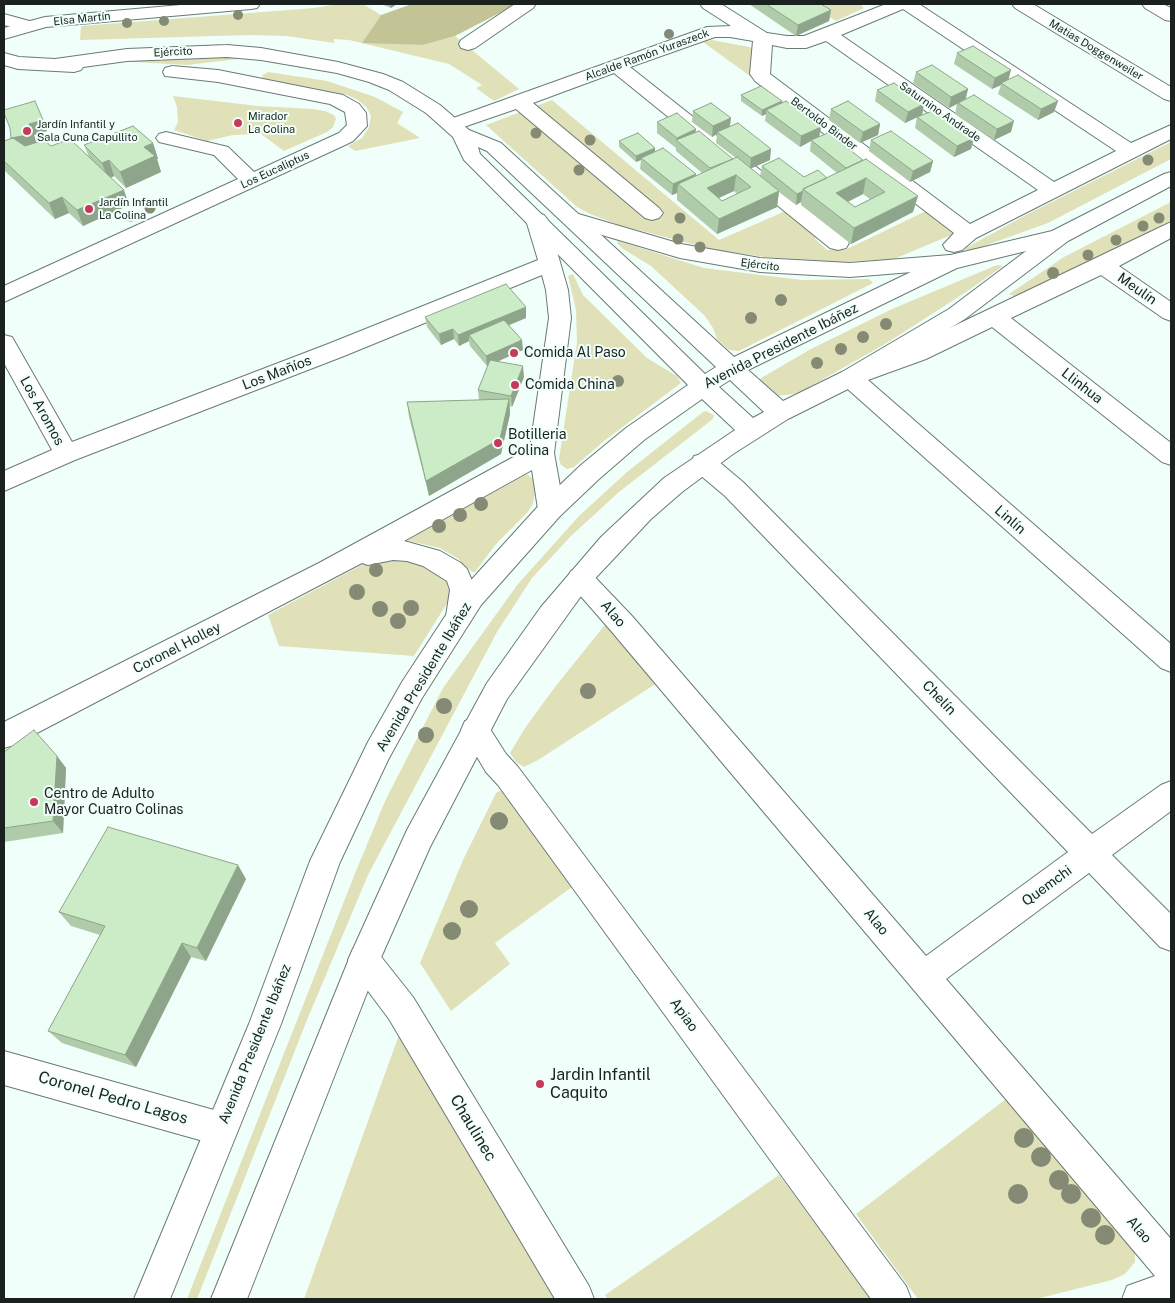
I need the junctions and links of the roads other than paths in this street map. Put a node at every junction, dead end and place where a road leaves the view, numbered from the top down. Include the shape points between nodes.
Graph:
1 (252, 4) edge
2 (527, 4) edge
3 (709, 4) edge
4 (901, 4) edge
5 (907, 4) edge
6 (1022, 4) edge
7 (1151, 4) edge
8 (180, 6) edge
9 (871, 9) edge
10 (1171, 16) edge
11 (4, 19) edge
12 (27, 26) junction
13 (4, 34) edge
14 (828, 34) junction
15 (763, 38) junction
16 (468, 44) dead end
17 (4, 59) edge
18 (290, 60) junction
19 (55, 65) junction
20 (616, 65) junction
21 (159, 72) junction
22 (1171, 95) edge
23 (519, 100) junction
24 (457, 130) junction
25 (1171, 131) edge
26 (166, 138) dead end
27 (1130, 152) junction
28 (1171, 178) edge
29 (252, 181) junction
30 (1052, 190) junction
31 (652, 213) dead end
32 (537, 220) junction
33 (574, 220) junction
34 (1171, 229) edge
35 (968, 233) junction
36 (1060, 236) junction
37 (838, 243) dead end
38 (550, 263) junction
39 (1103, 266) junction
40 (935, 268) junction
41 (4, 295) edge
42 (1171, 313) edge
43 (993, 316) junction
44 (4, 343) edge
45 (732, 368) junction
46 (850, 378) junction
47 (703, 386) junction
48 (780, 413) junction
49 (751, 430) junction
50 (542, 453) junction
51 (66, 454) junction
52 (1171, 456) edge
53 (703, 463) junction
54 (4, 482) edge
55 (551, 509) junction
56 (349, 559) junction
57 (580, 578) junction
58 (459, 616) junction
59 (1171, 660) edge
60 (474, 730) junction
61 (4, 736) edge
62 (1171, 794) edge
63 (1091, 853) junction
64 (1171, 936) edge
65 (364, 960) junction
66 (922, 977) junction
67 (4, 1068) edge
68 (222, 1129) junction
69 (243, 1264) junction
70 (1171, 1267) edge
71 (152, 1299) edge
72 (229, 1299) edge
73 (240, 1299) edge
74 (576, 1299) edge
75 (894, 1299) edge

1 - 8 street, Elsa Martín
2 - 16 street
3 - 15 street
4 - 9 street, Alcalde Ramón Yuraszeck
5 - 27 street
6 - 22 street, Matias Doggenweiler
7 - 10 street
8 - 12 street, Elsa Martín
9 - 14 street, Alcalde Ramón Yuraszeck
11 - 12 street
12 - 13 street, Elsa Martín
14 - 15 street, Alcalde Ramón Yuraszeck via 797,43
14 - 30 street, Saturnino Andrade
15 - 20 street, Alcalde Ramón Yuraszeck via 713,31
15 - 35 street, Bertoldo Binder via 762,77
17 - 19 street, Ejército
18 - 19 street, Ejército via 261,54 212,51 127,54
18 - 21 street, Ejército
18 - 24 street, Ejército via 358,73 389,83 410,94
19 - 21 street, Ejército
20 - 23 street, Alcalde Ramón Yuraszeck
20 - 37 street
21 - 29 street, Los Eucaliptus via 218,76 322,95 344,103 356,113 357,126 346,137
23 - 24 street, Alcalde Ramón Yuraszeck
23 - 31 street
24 - 32 street via 471,156
24 - 33 street, Ejército via 494,146
25 - 27 street, Avenida Presidente Ibáñez
26 - 29 street via 221,151
27 - 30 street, Avenida Presidente Ibáñez
28 - 36 street, Avenida Presidente Ibáñez
29 - 41 street, Los Eucaliptus
30 - 35 street, Avenida Presidente Ibáñez
32 - 38 street
32 - 47 street
33 - 40 street, Ejército via 680,251 760,266 850,270
33 - 45 street, Ejército
34 - 39 street, Avenida Presidente Ibáñez
35 - 40 street, Avenida Presidente Ibáñez
36 - 40 street, Avenida Presidente Ibáñez
36 - 46 street, Avenida Presidente Ibáñez via 957,314
38 - 50 street via 560,318
38 - 51 street, Los Mañíos
39 - 42 street, Meulín
39 - 43 street, Avenida Presidente Ibáñez
40 - 45 street, Avenida Presidente Ibáñez
43 - 46 street, Avenida Presidente Ibáñez via 918,353
43 - 52 street, Llinhua
44 - 51 street, Los Aromos
45 - 47 street, Avenida Presidente Ibáñez
45 - 48 street, Ejército
46 - 48 street, Avenida Presidente Ibáñez
46 - 59 street, Linlín
47 - 49 street
47 - 55 street, Avenida Presidente Ibáñez via 635,434
48 - 49 street, Avenida Presidente Ibáñez
49 - 53 street, Avenida Presidente Ibáñez
50 - 55 street
50 - 56 street, Coronel Holley
51 - 54 street, Los Mañíos
53 - 57 street, Avenida Presidente Ibáñez via 642,512
53 - 63 street, Chelín via 734,489
55 - 58 street, Avenida Presidente Ibáñez via 478,590
56 - 58 street, Coronel Holley via 393,550 419,554 443,564 461,582
56 - 61 street, Coronel Holley
57 - 60 street, Avenida Presidente Ibáñez via 522,655
57 - 66 street, Alao
58 - 68 street, Avenida Presidente Ibáñez via 378,751 341,828
60 - 65 street, Avenida Presidente Ibáñez via 418,840
60 - 75 street, Apiao
62 - 63 street, Quemchi
63 - 64 street, Chelín
63 - 66 street, Quemchi
65 - 69 street, Avenida Presidente Ibáñez
65 - 74 street, Chaulinec via 401,1008
66 - 70 street, Alao
67 - 68 street, Coronel Pedro Lagos
68 - 71 street, Avenida Presidente Ibáñez
69 - 72 street, Avenida Presidente Ibáñez
69 - 73 street

